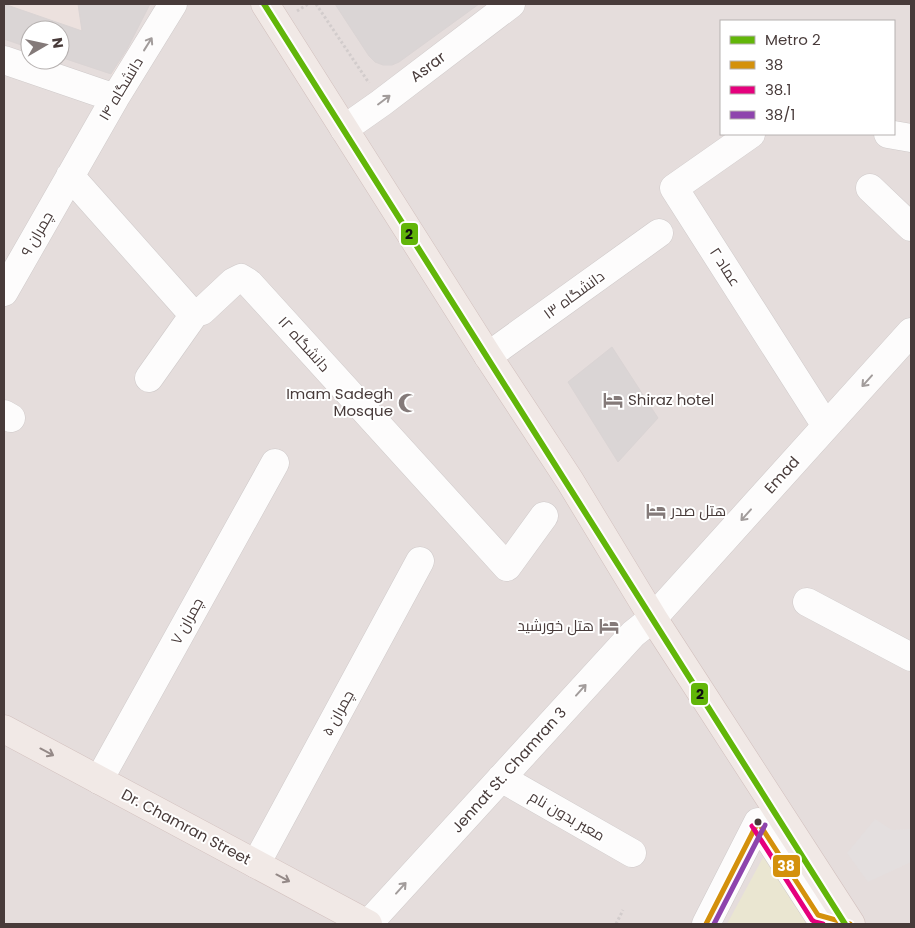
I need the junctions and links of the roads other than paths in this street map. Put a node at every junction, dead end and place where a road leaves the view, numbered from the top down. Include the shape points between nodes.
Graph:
1 (173, 4) edge
2 (266, 4) edge
3 (511, 4) edge
4 (4, 60) edge
5 (115, 98) junction
6 (344, 129) junction
7 (750, 135) edge
8 (894, 135) edge
9 (911, 138) edge
10 (70, 176) junction
11 (870, 188) dead end
12 (911, 228) edge
13 (659, 233) dead end
14 (4, 292) edge
15 (195, 313) junction
16 (906, 346) edge
17 (488, 356) junction
18 (149, 378) dead end
19 (826, 426) junction
20 (275, 462) dead end
21 (544, 516) dead end
22 (420, 561) dead end
23 (807, 602) dead end
24 (653, 618) junction
25 (911, 657) edge
26 (4, 729) edge
27 (501, 778) junction
28 (99, 780) junction
29 (632, 853) dead end
30 (256, 864) junction
31 (368, 924) edge
32 (706, 924) edge
33 (851, 924) edge

5 -> 1 street, دانشگاه ۱۴
2 - 6 main road
6 -> 3 street, Asrar
4 - 5 street
5 - 10 street, دانشگاه ۱۴
6 - 17 main road
7 - 19 street, عماد ۲ via 674,188
8 - 9 street
10 - 14 street, چمران ۹
10 - 15 street
11 - 12 street
13 - 17 street, دانشگاه ۱۳
15 - 18 street
15 - 21 street, دانشگاه ۱۲ via 202,311 233,282 241,278 249,283 507,567
16 -> 19 street, Emad
17 - 24 main road
19 -> 24 street, Emad
20 - 28 street, چمران ۷
22 - 30 street, چمران ۵
23 - 25 street
27 -> 24 street, Jennat St. Chamran 3 via 633,634
24 - 33 main road
26 -> 28 main road, Dr. Chamran Street
27 - 29 street, معبر بدون نام
31 -> 27 street, Jennat St. Chamran 3
28 - 30 main road, Dr. Chamran Street
30 -> 31 main road, Dr. Chamran Street
32 - 33 street via 758,822 818,915

